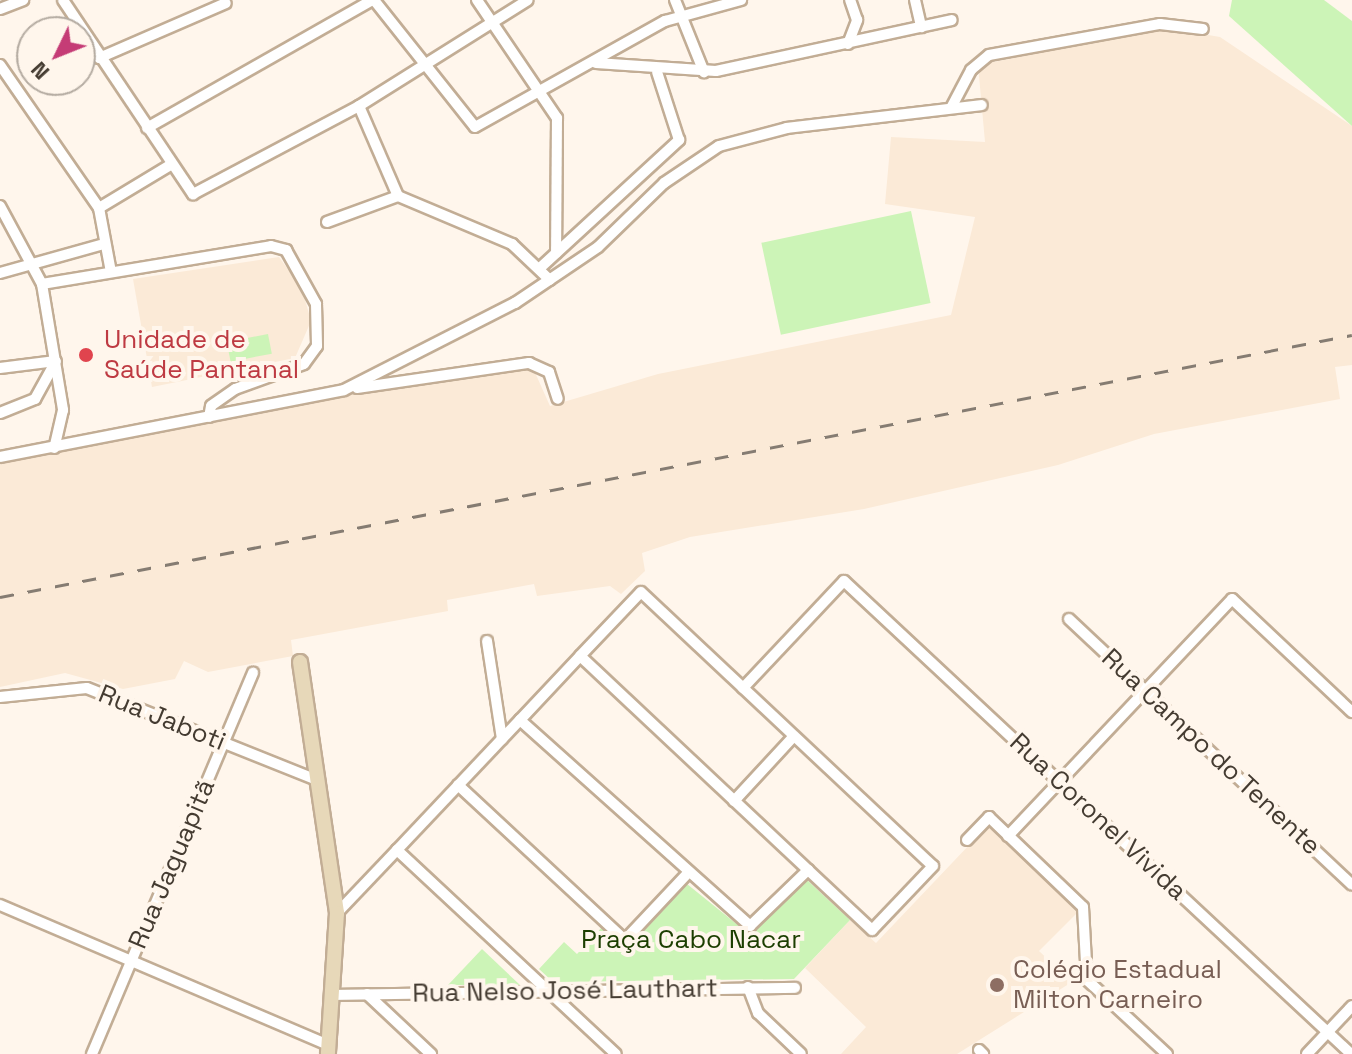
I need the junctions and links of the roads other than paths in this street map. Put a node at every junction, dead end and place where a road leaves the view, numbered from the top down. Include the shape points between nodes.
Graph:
1 (23, 0) edge
2 (63, 0) edge
3 (373, 0) edge
4 (477, 0) edge
5 (528, 0) edge
6 (675, 0) edge
7 (741, 0) edge
8 (850, 0) edge
9 (915, 0) edge
10 (226, 3) dead end
11 (0, 9) edge
12 (682, 15) junction
13 (952, 20) dead end
14 (489, 21) junction
15 (921, 27) junction
16 (1203, 29) dead end
17 (848, 44) junction
18 (99, 58) junction
19 (596, 63) junction
20 (0, 65) edge
21 (422, 65) junction
22 (657, 72) junction
23 (704, 72) junction
24 (541, 91) junction
25 (982, 105) dead end
26 (359, 106) junction
27 (951, 108) junction
28 (147, 128) junction
29 (172, 164) junction
30 (398, 196) junction
31 (0, 206) edge
32 (99, 208) junction
33 (327, 222) dead end
34 (100, 245) junction
35 (556, 253) junction
36 (541, 267) junction
37 (38, 268) junction
38 (111, 272) junction
39 (0, 273) edge
40 (550, 280) junction
41 (42, 284) junction
42 (56, 361) junction
43 (0, 368) edge
44 (344, 390) junction
45 (558, 399) dead end
46 (0, 413) edge
47 (209, 417) junction
48 (54, 448) junction
49 (0, 457) edge
50 (1069, 619) dead end
51 (487, 641) dead end
52 (580, 656) junction
53 (300, 662) dead end
54 (253, 673) dead end
55 (743, 688) junction
56 (1145, 691) junction
57 (0, 697) edge
58 (1352, 712) edge
59 (520, 720) junction
60 (794, 736) junction
61 (502, 739) junction
62 (224, 742) junction
63 (319, 781) junction
64 (1059, 782) junction
65 (458, 785) junction
66 (734, 801) junction
67 (1008, 836) junction
68 (967, 840) dead end
69 (397, 850) junction
70 (808, 870) junction
71 (686, 875) junction
72 (1352, 885) edge
73 (0, 905) edge
74 (337, 913) junction
75 (131, 961) junction
76 (748, 987) junction
77 (795, 988) dead end
78 (549, 991) junction
79 (367, 994) junction
80 (335, 995) junction
81 (1352, 1006) edge
82 (1328, 1032) junction
83 (328, 1050) edge
84 (92, 1054) edge
85 (431, 1054) edge
86 (616, 1054) edge
87 (801, 1054) edge
88 (1167, 1054) edge
89 (1307, 1054) edge
90 (1351, 1054) edge

1 - 11 street
2 - 18 street
3 - 21 street
3 - 28 street
4 - 14 street
5 - 14 street
6 - 12 street
7 - 12 street
8 - 17 street via 857,20
9 - 15 street
10 - 18 street
12 - 19 street
12 - 23 street
13 - 15 street
14 - 21 street
14 - 24 street
15 - 17 street
16 - 27 street via 1160,24 989,55 971,70
17 - 23 street
18 - 28 street
19 - 22 street
19 - 24 street
20 - 32 street
21 - 24 street via 475,127
21 - 26 street
22 - 23 street
22 - 35 street via 679,140
24 - 35 street via 559,127
25 - 27 street
26 - 29 street via 193,194
26 - 30 street
27 - 40 street via 771,131 719,146
28 - 29 street
29 - 32 street
30 - 33 street
30 - 36 street via 512,244
31 - 37 street
32 - 34 street
34 - 37 street
34 - 38 street
35 - 36 street
36 - 40 street
37 - 39 street
37 - 41 street
38 - 41 street
38 - 47 street via 271,246 292,256 316,304 317,346 294,369 235,389 211,406
40 - 44 street via 461,335
41 - 42 street
42 - 43 street
42 - 46 street via 35,399
42 - 48 street via 63,410
44 - 45 street via 529,363 549,372
44 - 47 street
47 - 48 street
48 - 49 street
50 - 56 street, Rua Campo do Tenente
51 - 61 street
52 - 55 street via 641,592
52 - 59 street
52 - 66 street
53 - 63 street
54 - 62 street, Rua Jaguapitã
55 - 60 street
55 - 64 street, Rua Coronel Vivida via 844,581
56 - 58 street via 1232,599
56 - 64 street
56 - 72 street, Rua Campo do Tenente
57 - 62 street, Rua Jaboti via 87,688
59 - 61 street
59 - 71 street
60 - 66 street
60 - 70 street via 933,866 872,930
61 - 65 street
62 - 63 street, Rua Jaboti
62 - 75 street, Rua Jaguapitã
63 - 74 street
64 - 67 street
64 - 82 street, Rua Coronel Vivida
65 - 69 street
65 - 71 street via 625,940
66 - 70 street
67 - 68 street via 989,817
67 - 88 street via 1086,912 1087,980
69 - 74 street
69 - 78 street
70 - 71 street via 750,926
73 - 75 street
74 - 80 street
75 - 83 street
75 - 84 street, Rua Jaguapitã
76 - 77 street, Rua Nelso José Lauthart
76 - 78 street, Rua Nelso José Lauthart
76 - 87 street via 758,1013
78 - 79 street, Rua Nelso José Lauthart
78 - 86 street
79 - 80 street, Rua Nelso José Lauthart
79 - 85 street
80 - 83 street
81 - 82 street
82 - 89 street
82 - 90 street, Rua Coronel Vivida

